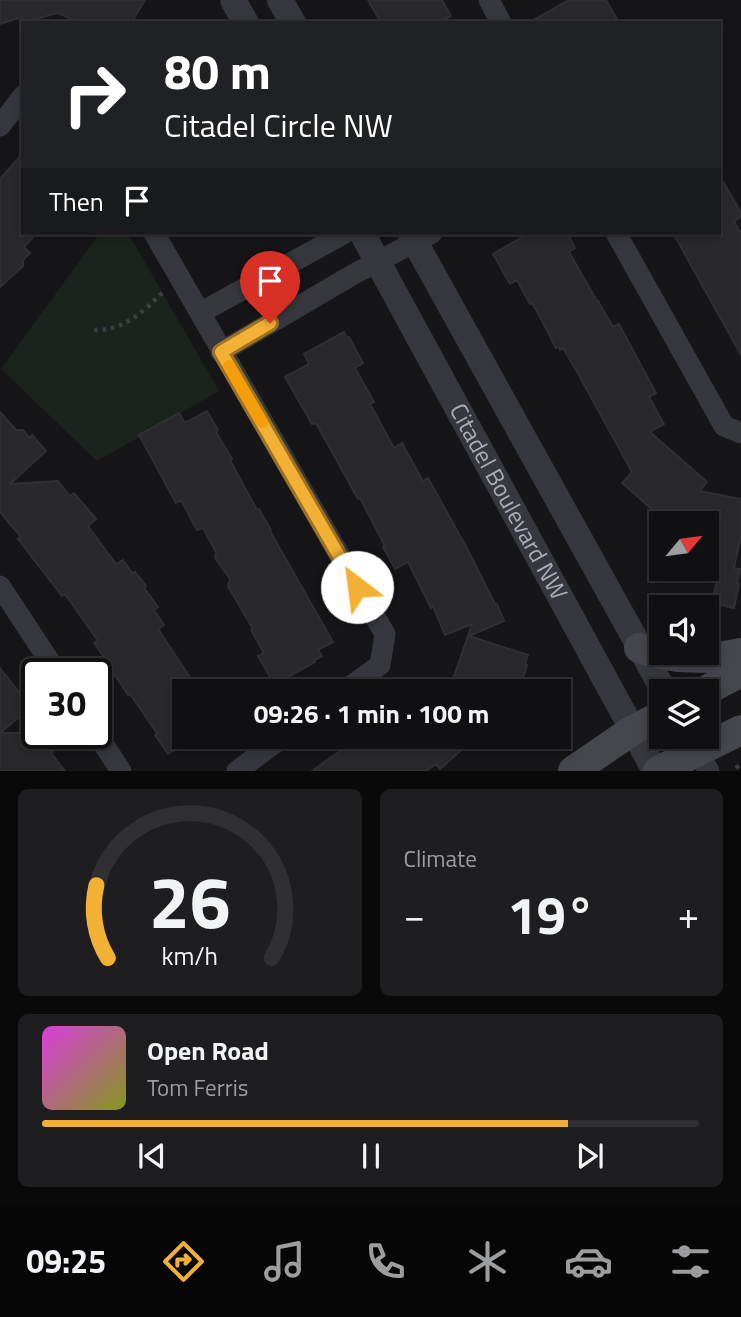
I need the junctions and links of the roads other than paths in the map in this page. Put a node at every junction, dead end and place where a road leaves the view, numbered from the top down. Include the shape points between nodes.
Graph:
1 (233, 0) edge
2 (280, 0) edge
3 (489, 0) edge
4 (245, 21) edge
5 (292, 21) edge
6 (501, 21) edge
7 (21, 99) edge
8 (0, 126) edge
9 (155, 235) edge
10 (341, 235) edge
11 (363, 235) edge
12 (617, 235) edge
13 (419, 236) edge
14 (378, 262) junction
15 (201, 313) junction
16 (221, 352) junction
17 (741, 433) edge
18 (0, 586) edge
19 (639, 648) junction
20 (741, 653) edge
21 (47, 658) edge
22 (741, 671) edge
23 (361, 679) edge
24 (657, 679) edge
25 (719, 683) edge
26 (649, 722) edge
27 (633, 730) junction
28 (741, 730) edge
29 (107, 749) edge
30 (267, 749) edge
31 (699, 753) edge
32 (121, 771) edge
33 (237, 771) edge
34 (573, 771) edge
35 (657, 771) edge

1 - 4 street
2 - 5 street
3 - 6 street
7 - 8 street
9 - 15 street
10 - 15 street
11 - 14 street, Citadel Boulevard NW
12 - 17 street via 724,426
13 - 14 street
13 - 19 street, Citadel Boulevard NW
14 - 16 street
14 - 27 street, Citadel Boulevard NW
15 - 16 street
16 - 23 street via 384,634 380,665
18 - 21 street
19 - 20 main road via 680,657
19 - 24 street, Citadel Boulevard NW
22 - 25 main road
26 - 27 main road
27 - 34 main road
27 - 35 street, Citadel Boulevard NW
28 - 31 main road
29 - 32 street
30 - 33 street
31 - 35 main road

